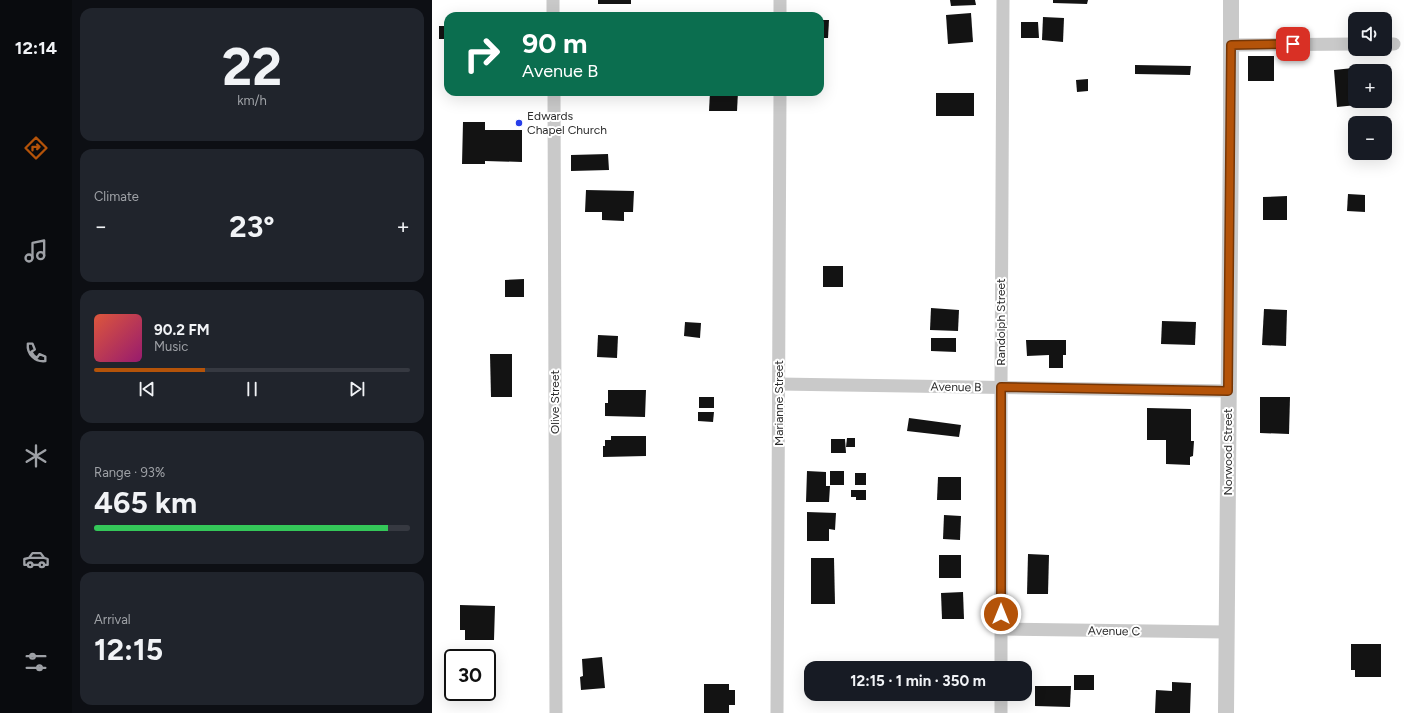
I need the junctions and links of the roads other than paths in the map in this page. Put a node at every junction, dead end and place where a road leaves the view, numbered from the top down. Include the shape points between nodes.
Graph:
1 (553, 0) edge
2 (780, 0) edge
3 (1003, 0) edge
4 (1231, 0) edge
5 (553, 12) edge
6 (780, 12) edge
7 (1348, 44) edge
8 (1231, 45) junction
9 (554, 96) edge
10 (780, 96) edge
11 (779, 384) junction
12 (1001, 387) junction
13 (1228, 391) junction
14 (1001, 629) junction
15 (1226, 632) junction
16 (1001, 661) edge
17 (1001, 701) edge
18 (556, 713) edge
19 (777, 713) edge
20 (1000, 713) edge
21 (1226, 713) edge

1 - 5 street
2 - 6 street
3 - 12 street, Randolph Street
4 - 8 street, Norwood Street
7 - 8 street
8 - 13 street, Norwood Street
9 - 18 street, Olive Street
10 - 11 street, Marianne Street
11 - 12 street, Avenue B
11 - 19 street, Marianne Street
12 - 13 street, Avenue B
12 - 14 street, Randolph Street
13 - 15 street, Norwood Street
14 - 15 street, Avenue C
14 - 16 street, Randolph Street
15 - 21 street, Norwood Street
17 - 20 street

